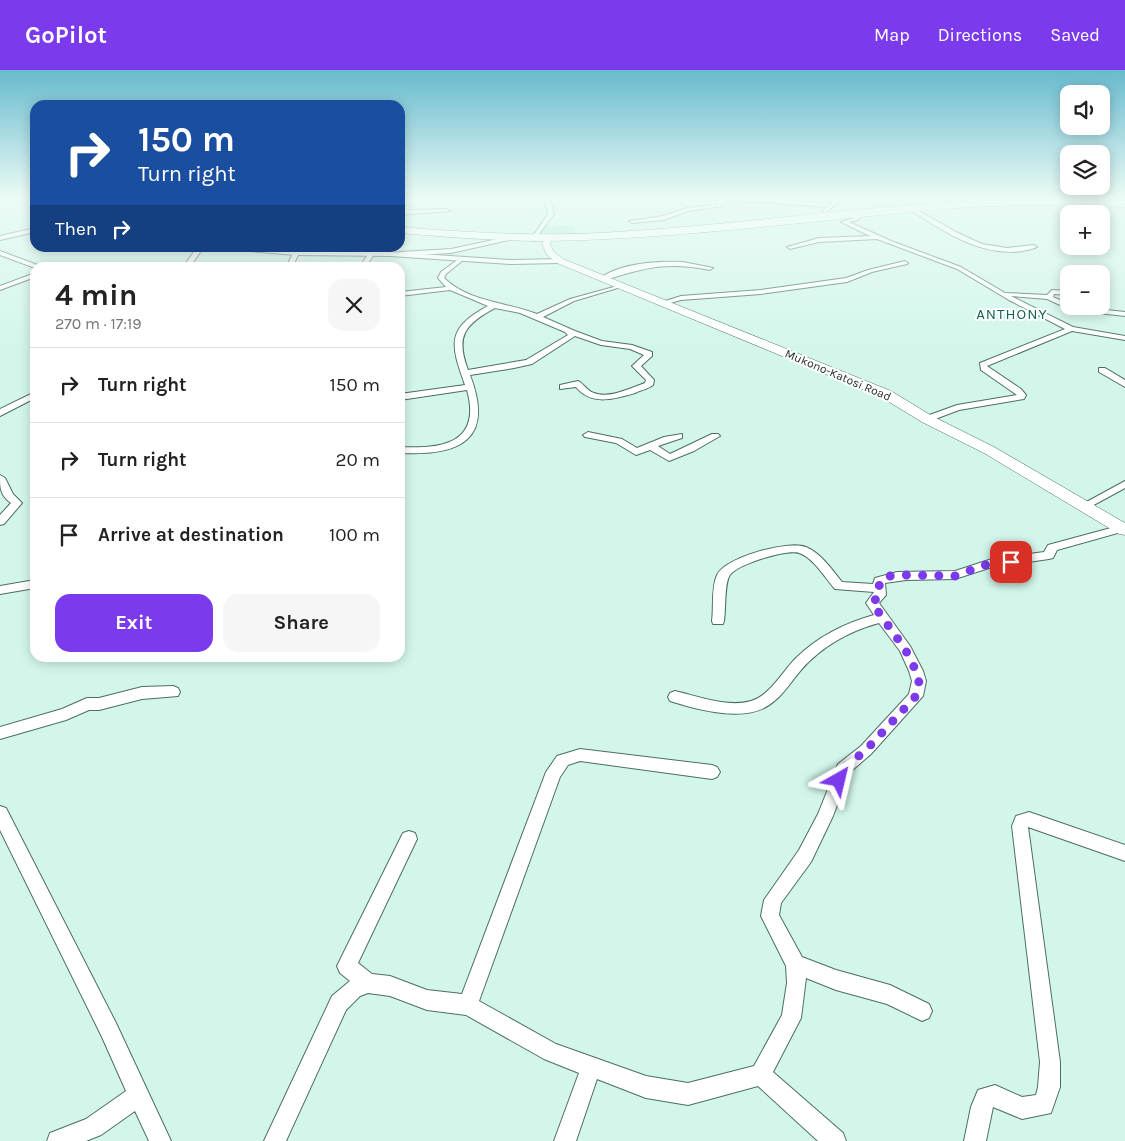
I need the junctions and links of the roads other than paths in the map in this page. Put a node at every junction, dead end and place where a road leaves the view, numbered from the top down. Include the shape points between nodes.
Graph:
1 (466, 247) edge
2 (543, 247) edge
3 (904, 247) edge
4 (986, 247) edge
5 (1034, 247) dead end
6 (296, 252) joint
7 (0, 253) edge
8 (371, 254) junction
9 (390, 254) junction
10 (460, 260) junction
11 (292, 262) edge
12 (366, 262) edge
13 (560, 262) junction
14 (906, 263) dead end
15 (30, 264) edge
16 (710, 268) dead end
17 (30, 277) edge
18 (602, 279) junction
19 (619, 286) junction
20 (0, 288) edge
21 (451, 288) junction
22 (1060, 292) edge
23 (405, 293) edge
24 (1001, 293) junction
25 (1050, 297) junction
26 (663, 303) junction
27 (494, 306) junction
28 (1125, 314) edge
29 (538, 317) junction
30 (1071, 329) junction
31 (572, 333) junction
32 (1125, 338) edge
33 (1102, 370) dead end
34 (464, 374) junction
35 (1125, 384) edge
36 (470, 387) junction
37 (563, 387) dead end
38 (405, 396) edge
39 (30, 398) edge
40 (0, 413) edge
41 (928, 419) junction
42 (588, 435) dead end
43 (679, 436) dead end
44 (715, 436) dead end
45 (651, 446) junction
46 (405, 450) edge
47 (0, 478) edge
48 (1125, 484) edge
49 (1086, 506) junction
50 (0, 522) edge
51 (1123, 528) edge
52 (30, 585) edge
53 (880, 588) junction
54 (0, 590) edge
55 (881, 618) junction
56 (718, 621) dead end
57 (173, 692) dead end
58 (675, 697) dead end
59 (0, 733) edge
60 (712, 772) dead end
61 (0, 814) edge
62 (409, 839) dead end
63 (1125, 853) edge
64 (795, 964) junction
65 (368, 983) junction
66 (468, 1005) junction
67 (922, 1011) dead end
68 (591, 1067) junction
69 (761, 1075) junction
70 (139, 1095) junction
71 (58, 1141) edge
72 (160, 1141) edge
73 (275, 1141) edge
74 (565, 1141) edge
75 (835, 1141) edge
76 (975, 1141) edge

1 - 9 street via 441,252
2 - 13 main road via 547,255
3 - 24 street via 959,268
4 - 5 street via 1011,250
6 - 8 street
6 - 11 street
7 - 15 street
8 - 9 street
8 - 12 street
9 - 10 street
10 - 13 street
10 - 21 street via 441,278
13 - 18 main road, Mukono-Katosi Road
14 - 26 street via 847,280
16 - 18 street via 688,264 647,266
17 - 20 street
18 - 19 main road, Mukono-Katosi Road
19 - 26 main road, Mukono-Katosi Road
19 - 29 street via 572,300
21 - 23 street
21 - 27 street
22 - 25 street via 1052,292
24 - 25 street
24 - 30 street
25 - 28 street via 1071,308
26 - 41 main road, Mukono-Katosi Road via 864,384
27 - 29 street via 510,307
27 - 34 street via 461,330 458,340
29 - 31 street
30 - 32 street
30 - 41 street via 983,365 988,372 1018,391 1021,397 957,408
31 - 34 street via 568,340 529,362
31 - 37 street via 648,354 636,366 650,380 649,385 598,398 590,396 578,384
33 - 35 street
34 - 36 street
36 - 38 street
36 - 46 street via 474,424 461,441 446,449
39 - 40 street
41 - 49 main road, Mukono-Katosi Road
42 - 45 street via 619,441 636,452
43 - 45 street
44 - 45 street via 669,458
47 - 50 street via 8,496 17,503
48 - 49 street
49 - 51 main road, Mukono-Katosi Road
51 - 53 street via 1052,548 1049,555 985,565 955,576 890,576 879,582
52 - 54 street
53 - 55 street via 880,595 872,603
53 - 56 street via 839,586 816,561 797,548 752,558 729,568 724,575
55 - 58 street via 844,629 801,662 762,702 751,707 730,707
55 - 64 street via 905,649 916,671 919,681 916,696 866,750 843,769 806,856 773,900 770,916
57 - 59 street via 87,704 66,714
60 - 66 street via 580,755 564,758 552,777
61 - 70 street
62 - 65 street via 347,966
63 - 76 street via 1029,819 1022,820 1020,826 1050,1062 1048,1087 1043,1105 1022,1108 995,1096 986,1098
64 - 67 street via 890,995
64 - 69 street via 797,983 791,1018
65 - 66 street via 390,986 427,1000
65 - 73 street via 352,989 339,1003
66 - 68 street via 551,1052
68 - 69 street via 646,1088 688,1094
68 - 74 street
69 - 75 street
70 - 71 street via 93,1127
70 - 72 street

